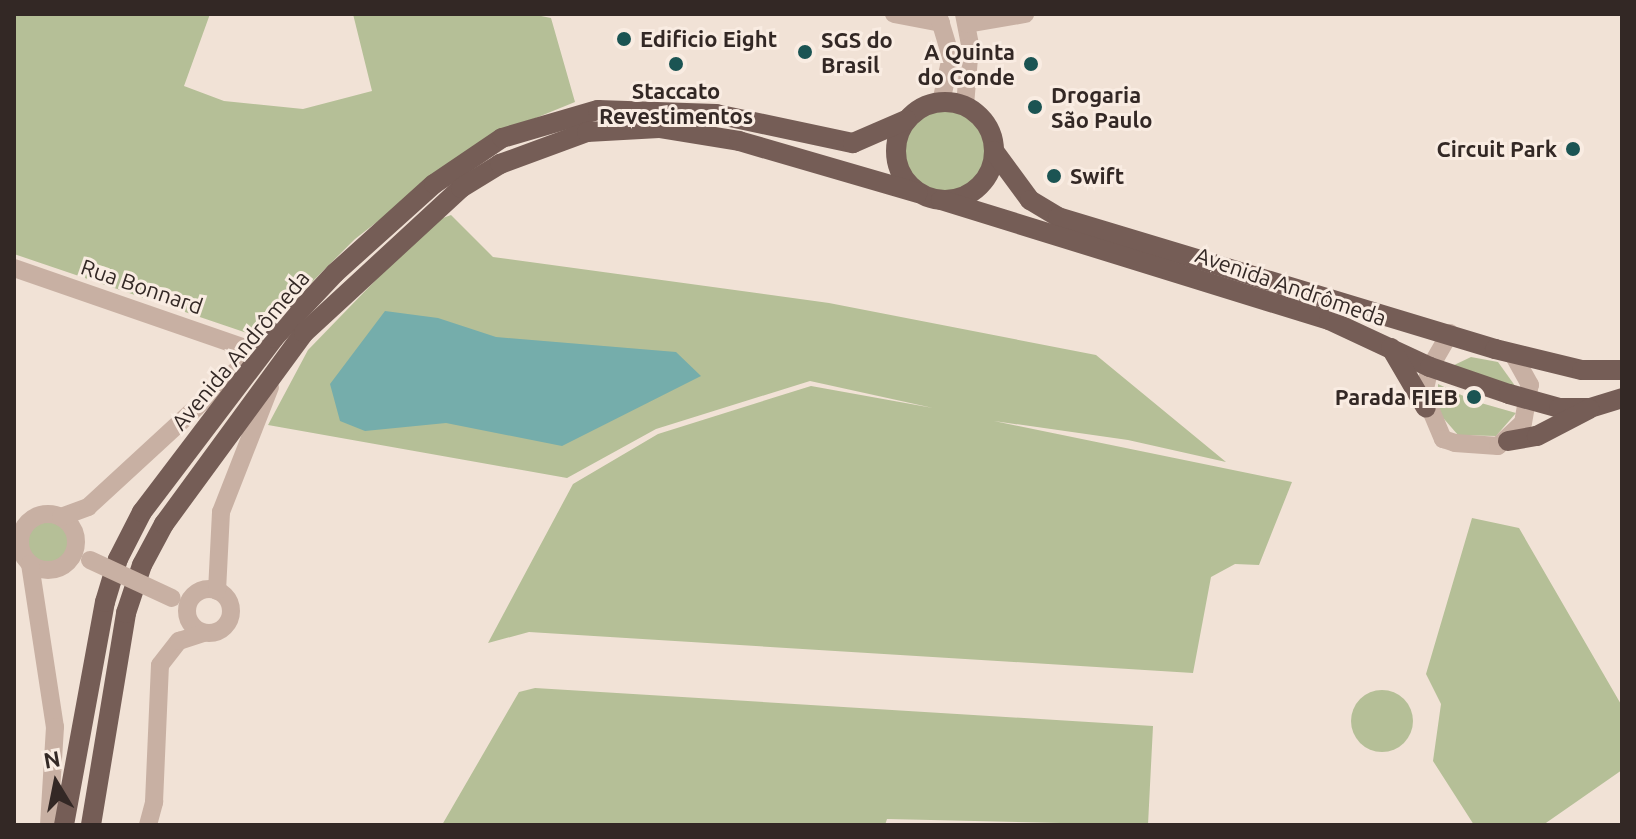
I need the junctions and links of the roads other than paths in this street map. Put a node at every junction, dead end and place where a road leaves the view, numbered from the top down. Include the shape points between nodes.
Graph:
1 (894, 14) edge
2 (1025, 14) edge
3 (940, 19) edge
4 (965, 19) edge
5 (941, 102) junction
6 (965, 106) junction
7 (906, 120) junction
8 (994, 151) junction
9 (918, 193) junction
10 (941, 200) junction
11 (14, 268) edge
12 (1450, 333) junction
13 (274, 338) junction
14 (1388, 345) junction
15 (254, 351) junction
16 (1513, 354) junction
17 (279, 367) junction
18 (1430, 367) junction
19 (1622, 370) edge
20 (1622, 398) edge
21 (1531, 400) junction
22 (1426, 408) junction
23 (1590, 408) junction
24 (1508, 441) junction
25 (23, 516) edge
26 (61, 517) junction
27 (17, 538) edge
28 (81, 558) junction
29 (30, 564) junction
30 (217, 591) junction
31 (180, 603) junction
32 (203, 633) junction
33 (49, 825) edge
34 (64, 825) edge
35 (91, 825) edge
36 (148, 825) edge

1 - 3 street
2 - 4 street
3 - 5 street via 951,57
4 - 6 street
5 - 6 main road
5 - 7 main road
6 - 8 main road via 989,129
7 - 9 main road via 898,135 898,167
7 - 13 main road, Avenida Andrômeda via 853,143 716,114 667,110 598,110 534,125 502,138 434,184 335,273
8 - 10 main road via 977,189
8 - 12 main road, Avenida Andrômeda via 1030,200 1058,217
9 - 10 main road
9 - 17 main road, Avenida Andrômeda via 711,134 659,128 587,132 513,158 461,188 304,333
10 - 14 main road, Avenida Andrômeda via 1329,320
11 - 15 street, Rua Bonnard
12 - 16 main road, Avenida Andrômeda
12 - 18 street
13 - 15 street
13 - 34 main road, Avenida Andrômeda via 142,512 118,559 105,602
14 - 18 main road, Avenida Andrômeda
14 - 22 main road
15 - 26 street via 88,507
16 - 19 main road, Avenida Andrômeda via 1591,372
16 - 21 street via 1527,373
17 - 30 street via 221,512
17 - 35 main road, Avenida Andrômeda via 212,453 142,565 115,663
18 - 21 main road, Avenida Andrômeda
18 - 22 street
20 - 23 main road, Avenida Andrômeda
21 - 23 main road, Avenida Andrômeda via 1559,408
21 - 24 street via 1523,423
22 - 24 street via 1443,439 1472,448
23 - 24 main road via 1537,436
25 - 26 street
25 - 27 street
26 - 28 street
27 - 29 street
28 - 29 street via 53,570
28 - 31 street, bridge
29 - 33 street via 55,727
30 - 31 street
30 - 32 street via 228,599 231,618 221,630
31 - 32 street via 191,624
32 - 36 street via 179,641 160,665 154,802

